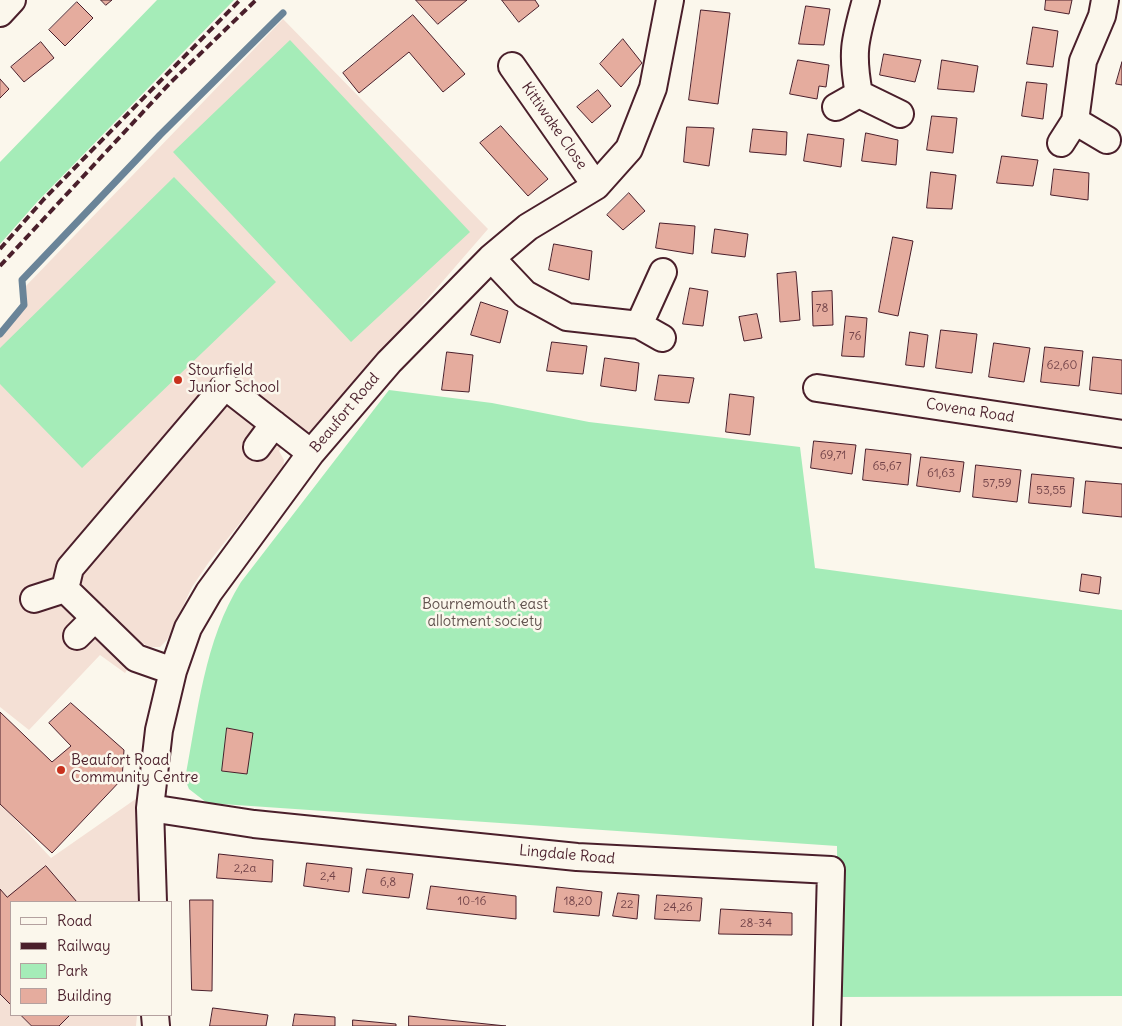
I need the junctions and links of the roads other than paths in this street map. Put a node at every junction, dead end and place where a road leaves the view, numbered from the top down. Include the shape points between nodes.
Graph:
1 (12, 0) edge
2 (670, 0) edge
3 (866, 0) edge
4 (1105, 0) edge
5 (0, 13) edge
6 (512, 66) dead end
7 (858, 94) junction
8 (836, 107) dead end
9 (900, 114) dead end
10 (1075, 121) junction
11 (1107, 140) dead end
12 (1061, 143) dead end
13 (596, 186) junction
14 (491, 258) junction
15 (664, 272) dead end
16 (639, 325) junction
17 (662, 338) dead end
18 (817, 388) dead end
19 (274, 424) junction
20 (1122, 434) edge
21 (256, 447) dead end
22 (311, 453) junction
23 (65, 589) junction
24 (34, 599) dead end
25 (173, 671) junction
26 (150, 808) junction
27 (153, 901) edge
28 (827, 1026) edge

1 - 5 street
2 - 13 street, Beaufort Road via 653,88 629,149
3 - 7 street via 854,41 853,64
4 - 10 street via 1102,16 1083,61
6 - 13 street, Kittiwake Close
7 - 8 street
7 - 9 street
10 - 11 street
10 - 12 street
13 - 14 street, Beaufort Road via 528,227
14 - 16 street via 525,294 566,317
14 - 22 street, Beaufort Road via 389,362
15 - 16 street
16 - 17 street
18 - 20 street, Covena Road
19 - 21 street
19 - 22 street
19 - 23 street via 226,386 70,568
22 - 25 street, Beaufort Road via 209,592 188,628
23 - 24 street
23 - 25 street via 86,627 136,658
25 - 26 street, Beaufort Road via 159,730
26 - 27 street, Beaufort Road
26 - 28 street, Lingdale Road via 254,824 577,857 831,870

